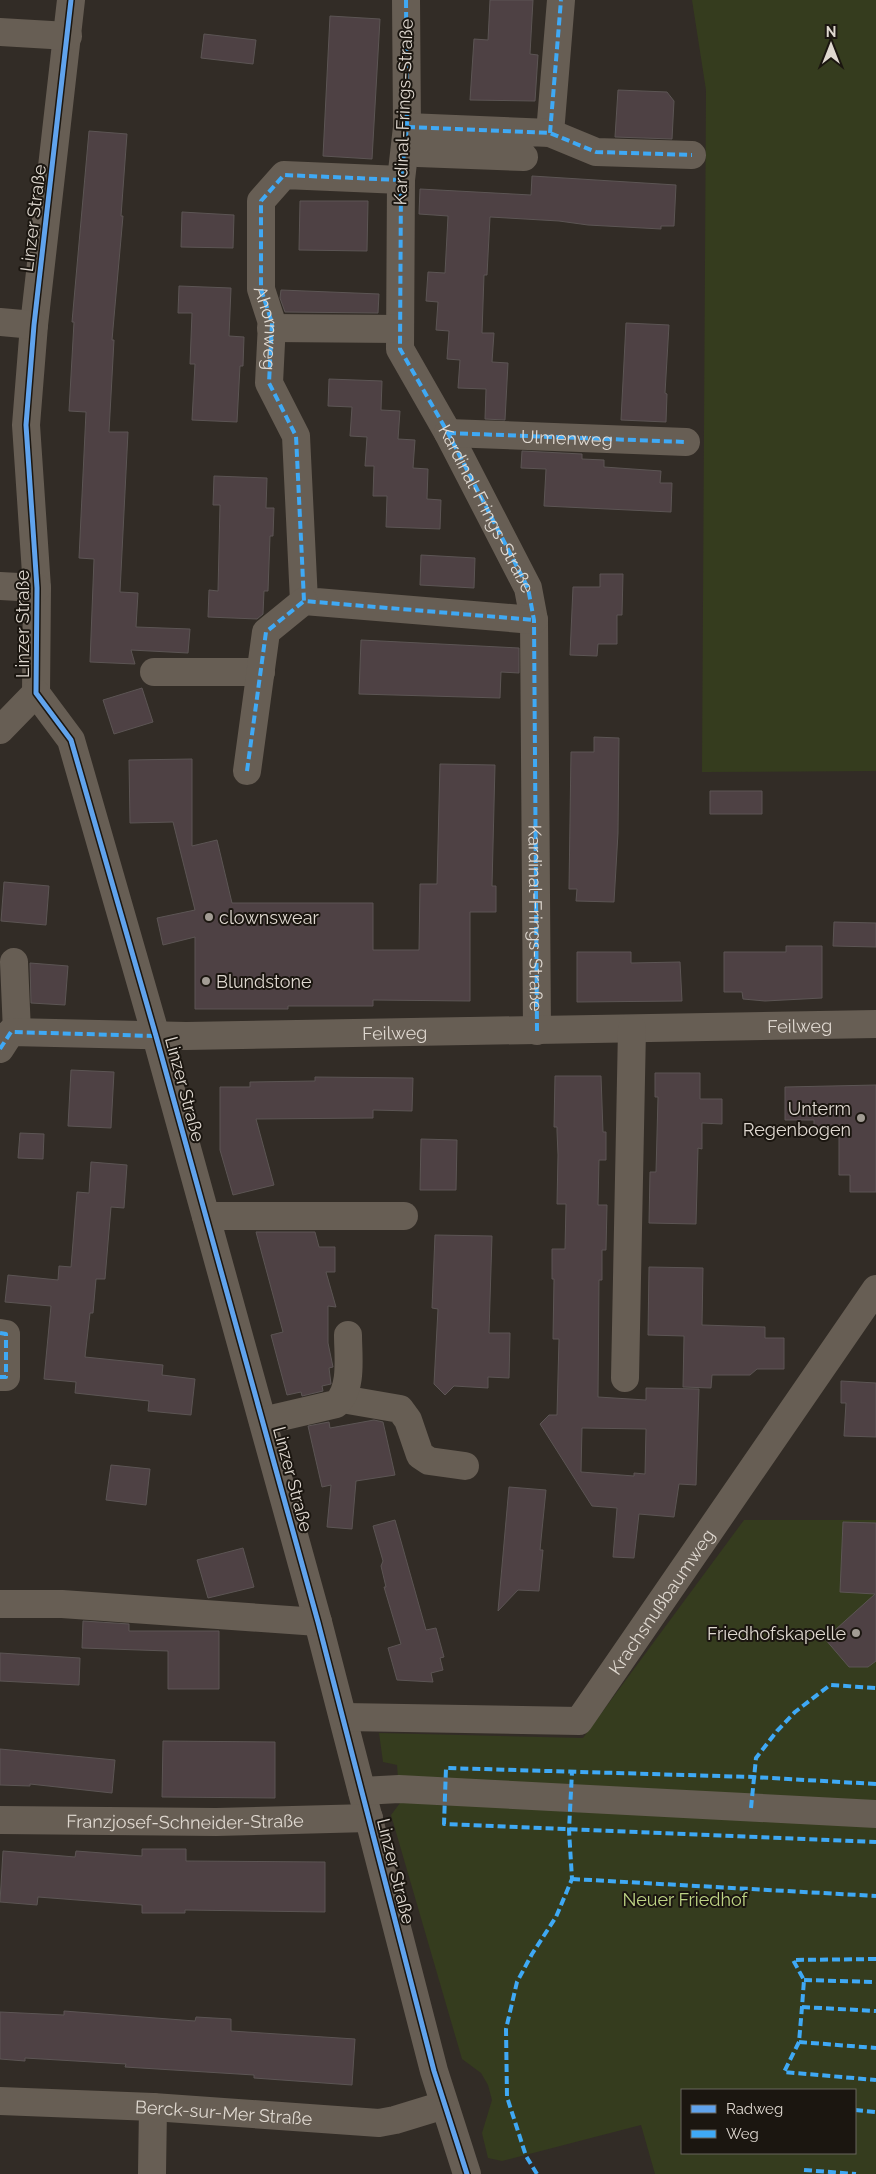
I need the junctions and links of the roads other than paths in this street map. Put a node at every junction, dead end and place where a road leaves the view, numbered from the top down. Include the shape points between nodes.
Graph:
1 (71, 0) edge
2 (406, 0) edge
3 (561, 0) edge
4 (0, 32) edge
5 (68, 36) junction
6 (407, 127) junction
7 (550, 133) junction
8 (692, 155) dead end
9 (524, 157) dead end
10 (401, 180) junction
11 (0, 322) edge
12 (34, 325) junction
13 (271, 328) junction
14 (400, 329) junction
15 (448, 433) junction
16 (686, 442) dead end
17 (0, 586) edge
18 (37, 588) junction
19 (304, 601) junction
20 (534, 620) junction
21 (154, 672) dead end
22 (261, 672) junction
23 (36, 693) junction
24 (0, 730) edge
25 (247, 771) dead end
26 (14, 962) dead end
27 (876, 1024) edge
28 (632, 1029) junction
29 (536, 1031) junction
30 (156, 1036) junction
31 (8, 1041) edge
32 (206, 1216) junction
33 (404, 1216) dead end
34 (876, 1289) edge
35 (0, 1333) edge
36 (348, 1335) dead end
37 (0, 1377) edge
38 (625, 1378) dead end
39 (342, 1399) junction
40 (263, 1421) junction
41 (465, 1466) dead end
42 (0, 1604) edge
43 (318, 1622) junction
44 (344, 1717) junction
45 (362, 1791) junction
46 (876, 1814) edge
47 (369, 1818) junction
48 (0, 1820) edge
49 (0, 2101) edge
50 (444, 2105) junction
51 (153, 2107) junction
52 (152, 2174) edge
53 (467, 2174) edge

1 - 5 street, Linzer Straße
2 - 6 street, Kardinal-Frings-Straße
3 - 7 street
4 - 5 street
5 - 12 street, Linzer Straße
6 - 7 street
6 - 9 street via 418,153
6 - 10 street, Kardinal-Frings-Straße
7 - 8 street via 596,152
10 - 13 street, Ahornweg via 284,176 261,200 261,289
10 - 14 street, Kardinal-Frings-Straße
11 - 12 street
12 - 18 street, Linzer Straße via 26,426
13 - 14 street
13 - 19 street, Ahornweg via 269,383 296,436
14 - 15 street, Kardinal-Frings-Straße via 400,348
15 - 16 street, Ulmenweg
15 - 20 street, Kardinal-Frings-Straße via 528,588
17 - 18 street
18 - 23 street, Linzer Straße
19 - 20 street
19 - 22 street via 266,632
20 - 29 street, Kardinal-Frings-Straße
21 - 22 street
22 - 25 street
23 - 24 street
23 - 30 street, Linzer Straße via 71,740
26 - 31 street
27 - 28 street, Feilweg
28 - 29 street, Feilweg
28 - 38 street
29 - 30 street, Feilweg
30 - 31 street, Feilweg
30 - 32 street, Linzer Straße
32 - 33 street
32 - 40 street, Linzer Straße
34 - 44 street, Krachsnußbaumweg via 579,1721
35 - 37 street via 6,1334 6,1377
36 - 39 street via 348,1377
39 - 40 street via 336,1404
39 - 41 street via 400,1409 408,1420 420,1455 428,1461
40 - 43 street, Linzer Straße
42 - 43 street via 62,1604
43 - 44 street, Linzer Straße
44 - 45 street, Linzer Straße
45 - 46 street via 399,1789
45 - 47 street, Linzer Straße
47 - 48 street, Franzjosef-Schneider-Straße via 216,1822
47 - 50 street, Linzer Straße
49 - 51 street, Berck-sur-Mer Straße
50 - 51 street, Berck-sur-Mer Straße via 379,2123
50 - 53 street, Linzer Straße
51 - 52 street

